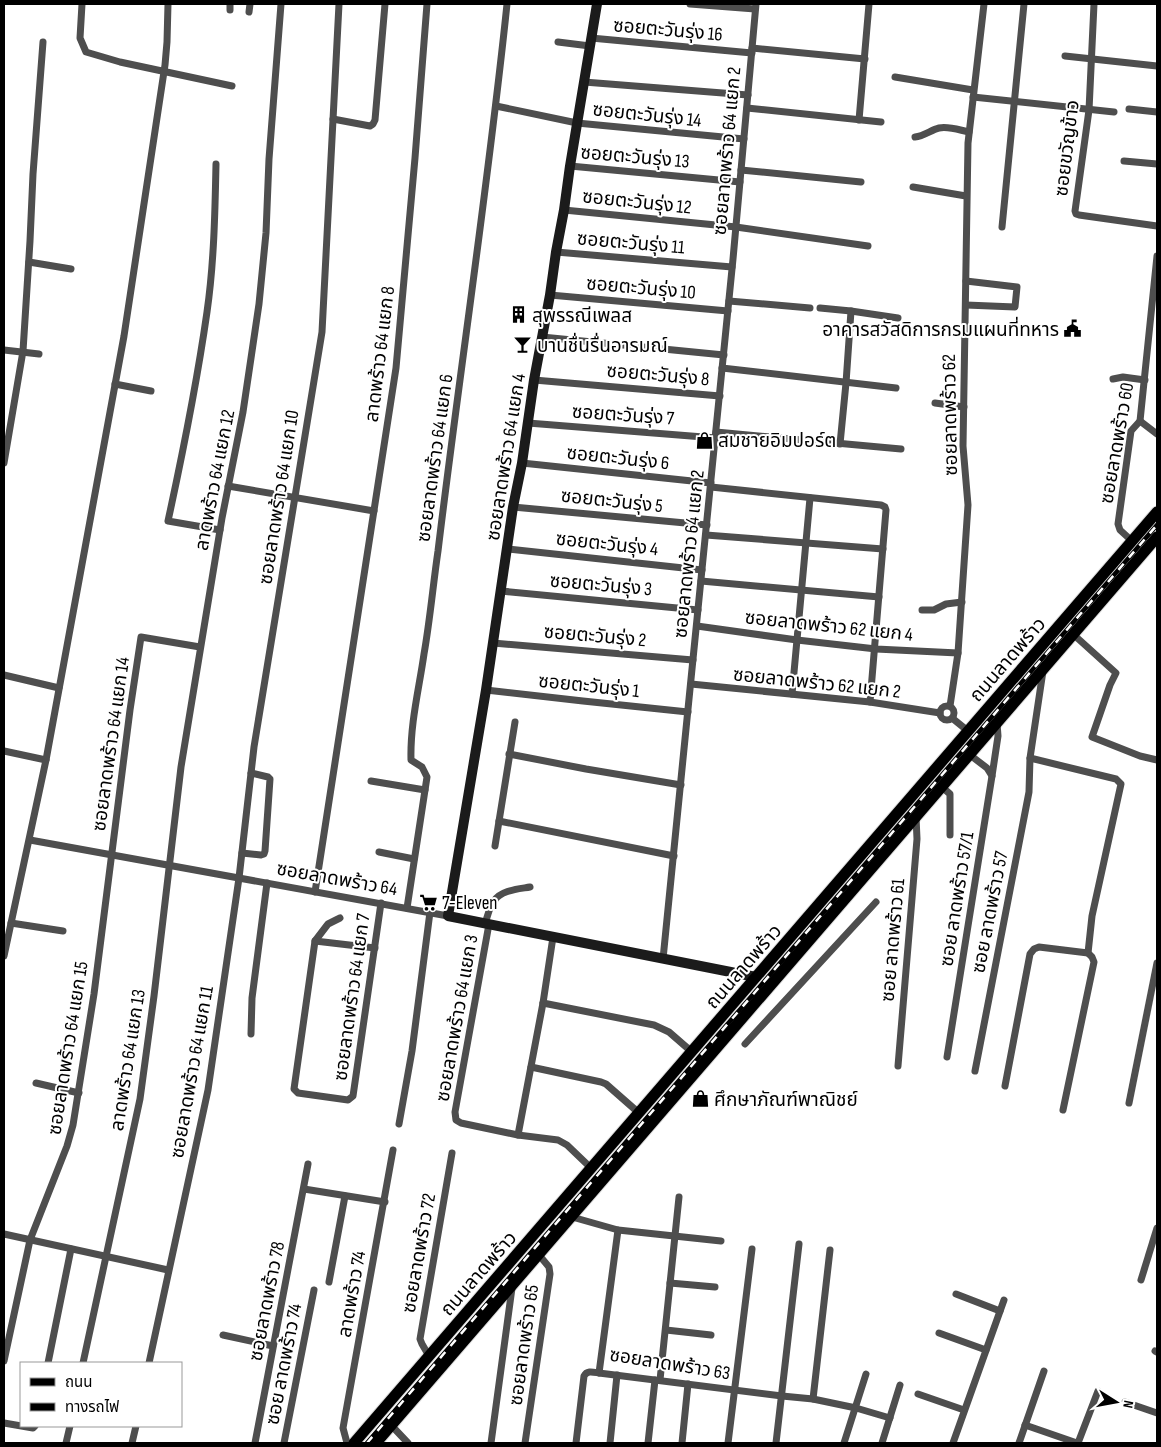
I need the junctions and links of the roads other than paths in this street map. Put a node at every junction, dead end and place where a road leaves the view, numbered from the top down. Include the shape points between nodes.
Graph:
1 (82, 4) edge
2 (168, 4) edge
3 (282, 4) edge
4 (339, 4) edge
5 (385, 4) edge
6 (427, 4) edge
7 (507, 4) edge
8 (597, 4) edge
9 (690, 4) edge
10 (869, 4) edge
11 (984, 4) edge
12 (1024, 4) edge
13 (1094, 4) edge
14 (756, 6) edge
15 (44, 42) dead end
16 (558, 42) dead end
17 (590, 42) junction
18 (752, 50) junction
19 (1065, 56) dead end
20 (865, 59) junction
21 (1091, 59) junction
22 (1157, 66) edge
23 (164, 71) junction
24 (895, 77) dead end
25 (584, 82) junction
26 (232, 86) dead end
27 (973, 94) junction
28 (748, 95) junction
29 (1014, 101) junction
30 (496, 106) junction
31 (747, 108) junction
32 (1129, 109) dead end
33 (1089, 110) junction
34 (1114, 112) dead end
35 (1157, 112) edge
36 (332, 119) junction
37 (859, 120) junction
38 (881, 122) dead end
39 (577, 123) junction
40 (969, 132) junction
41 (915, 137) dead end
42 (744, 139) junction
43 (1124, 161) dead end
44 (216, 164) dead end
45 (1157, 164) edge
46 (570, 166) junction
47 (741, 170) junction
48 (740, 182) junction
49 (861, 182) dead end
50 (913, 187) dead end
51 (966, 196) junction
52 (564, 210) junction
53 (1157, 226) edge
54 (736, 227) junction
55 (1002, 227) dead end
56 (868, 246) dead end
57 (556, 252) junction
58 (1157, 256) edge
59 (29, 262) junction
60 (732, 267) junction
61 (70, 269) dead end
62 (966, 281) junction
63 (550, 295) junction
64 (729, 301) junction
65 (966, 305) junction
66 (810, 308) dead end
67 (820, 308) dead end
68 (728, 311) junction
69 (851, 311) junction
70 (898, 318) dead end
71 (542, 337) junction
72 (4, 350) edge
73 (22, 351) junction
74 (39, 354) dead end
75 (724, 354) junction
76 (722, 368) junction
77 (1112, 379) dead end
78 (534, 380) junction
79 (1144, 380) junction
80 (846, 382) junction
81 (115, 384) junction
82 (896, 388) dead end
83 (152, 391) dead end
84 (720, 396) junction
85 (935, 403) dead end
86 (964, 407) junction
87 (1140, 421) junction
88 (528, 424) junction
89 (1157, 434) edge
90 (716, 435) junction
91 (840, 444) junction
92 (901, 449) dead end
93 (4, 463) edge
94 (522, 463) junction
95 (711, 485) junction
96 (228, 486) junction
97 (294, 497) junction
98 (810, 498) junction
99 (513, 507) junction
100 (374, 511) junction
101 (1157, 512) edge
102 (707, 525) junction
103 (220, 530) junction
104 (706, 535) junction
105 (1157, 537) edge
106 (1132, 541) junction
107 (805, 543) junction
108 (508, 549) junction
109 (882, 549) junction
110 (702, 570) junction
111 (701, 581) junction
112 (801, 589) junction
113 (501, 591) junction
114 (879, 597) junction
115 (962, 602) junction
116 (698, 610) junction
117 (922, 610) dead end
118 (1062, 623) junction
119 (697, 626) junction
120 (1074, 635) junction
121 (797, 640) junction
122 (493, 643) junction
123 (200, 647) junction
124 (876, 649) junction
125 (958, 653) junction
126 (693, 660) junction
127 (1043, 670) junction
128 (4, 676) edge
129 (691, 684) junction
130 (59, 688) junction
131 (486, 690) junction
132 (792, 694) junction
133 (870, 702) junction
134 (950, 706) junction
135 (688, 712) junction
136 (940, 713) junction
137 (952, 718) junction
138 (515, 722) dead end
139 (997, 723) junction
140 (968, 731) junction
141 (4, 751) edge
142 (509, 754) junction
143 (970, 755) junction
144 (1030, 758) junction
145 (46, 760) junction
146 (1157, 760) edge
147 (251, 773) junction
148 (992, 776) junction
149 (371, 780) dead end
150 (681, 785) junction
151 (942, 787) junction
152 (425, 790) junction
153 (916, 816) junction
154 (499, 820) junction
155 (950, 835) dead end
156 (30, 840) junction
157 (495, 846) dead end
158 (379, 852) dead end
159 (242, 853) junction
160 (110, 854) junction
161 (674, 856) junction
162 (414, 859) junction
163 (169, 866) junction
164 (239, 878) junction
165 (268, 883) junction
166 (530, 887) dead end
167 (314, 892) junction
168 (876, 902) dead end
169 (381, 903) junction
170 (407, 908) junction
171 (430, 912) junction
172 (448, 916) junction
173 (340, 918) dead end
174 (11, 923) junction
175 (487, 924) junction
176 (63, 930) dead end
177 (553, 937) junction
178 (315, 941) junction
179 (374, 948) junction
180 (1088, 953) junction
181 (4, 956) edge
182 (663, 959) junction
183 (1157, 963) edge
184 (756, 977) junction
185 (769, 987) junction
186 (542, 1003) junction
187 (251, 1034) dead end
188 (745, 1044) dead end
189 (692, 1052) junction
190 (947, 1057) dead end
191 (898, 1066) dead end
192 (531, 1067) junction
193 (975, 1071) dead end
194 (36, 1083) dead end
195 (1005, 1086) dead end
196 (79, 1093) junction
197 (1129, 1103) dead end
198 (1063, 1110) dead end
199 (639, 1113) junction
200 (399, 1124) dead end
201 (518, 1135) junction
202 (393, 1150) dead end
203 (452, 1153) dead end
204 (308, 1164) dead end
205 (591, 1168) junction
206 (304, 1190) junction
207 (345, 1196) junction
208 (679, 1197) dead end
209 (385, 1202) junction
210 (572, 1217) junction
211 (1157, 1228) edge
212 (618, 1230) junction
213 (4, 1234) edge
214 (675, 1236) junction
215 (30, 1240) junction
216 (721, 1241) dead end
217 (799, 1244) dead end
218 (71, 1249) junction
219 (752, 1249) dead end
220 (830, 1250) dead end
221 (539, 1255) junction
222 (105, 1257) junction
223 (168, 1270) junction
224 (1141, 1280) dead end
225 (329, 1282) dead end
226 (670, 1282) junction
227 (512, 1286) junction
228 (714, 1287) dead end
229 (314, 1290) dead end
230 (956, 1294) dead end
231 (1004, 1300) dead end
232 (1000, 1311) junction
233 (666, 1330) junction
234 (939, 1333) dead end
235 (223, 1335) dead end
236 (711, 1335) dead end
237 (273, 1346) junction
238 (986, 1350) junction
239 (430, 1356) junction
240 (4, 1361) edge
241 (48, 1362) edge
242 (83, 1362) edge
243 (149, 1362) edge
244 (1044, 1371) dead end
245 (599, 1373) junction
246 (866, 1374) dead end
247 (617, 1375) junction
248 (658, 1380) junction
249 (688, 1384) junction
250 (900, 1385) dead end
251 (734, 1390) junction
252 (1098, 1391) dead end
253 (918, 1394) dead end
254 (782, 1396) junction
255 (813, 1399) junction
256 (1125, 1402) dead end
257 (856, 1408) junction
258 (964, 1410) junction
259 (1157, 1413) edge
260 (890, 1418) junction
261 (4, 1425) edge
262 (391, 1425) junction
263 (1025, 1425) junction
264 (20, 1427) edge
265 (70, 1427) edge
266 (136, 1427) edge
267 (363, 1433) junction
268 (66, 1443) edge
269 (132, 1443) edge
270 (255, 1443) edge
271 (284, 1443) edge
272 (347, 1443) edge
273 (354, 1443) edge
274 (375, 1443) edge
275 (408, 1443) edge
276 (491, 1443) edge
277 (526, 1443) edge
278 (576, 1443) edge
279 (610, 1443) edge
280 (648, 1443) edge
281 (682, 1443) edge
282 (728, 1443) edge
283 (776, 1443) edge
284 (844, 1443) edge
285 (882, 1443) edge
286 (953, 1443) edge
287 (1019, 1443) edge
288 (1078, 1443) edge

1 - 23 street via 80,38 86,52
2 - 23 street
3 - 96 street, ลาดพร้าว 64 แยก 12 via 259,304
4 - 36 street, ซอยลาดพร้าว 64 แยก 10
5 - 36 street via 375,120 370,126
6 - 100 street, ลาดพร้าว 64 แยก 8 via 396,368
7 - 30 street, ซอยลาดพร้าว 64 แยก 6
8 - 17 street, ซอยลาดพร้าว 64 แยก 4
9 - 14 street
10 - 20 street
11 - 27 street, ซอยลาดพร้าว 62
12 - 29 street
13 - 21 street, ซอยขวัญข้าว
14 - 18 street, ซอยลาดพร้าว 64 แยก 2
15 - 59 street
16 - 17 street, ซอยตะวันรุ่ง 16
17 - 18 street, ซอยตะวันรุ่ง 16 via 741,52
17 - 25 street, ซอยลาดพร้าว 64 แยก 4
18 - 20 street, ซอยตะวันรุ่ง 16
18 - 28 street, ซอยลาดพร้าว 64 แยก 2
19 - 21 street
20 - 37 street
21 - 22 street
21 - 33 street, ซอยขวัญข้าว
23 - 26 street
23 - 81 street
24 - 27 street
25 - 28 street
25 - 39 street, ซอยลาดพร้าว 64 แยก 4
27 - 29 street
27 - 40 street, ซอยลาดพร้าว 62
28 - 31 street, ซอยลาดพร้าว 64 แยก 2
29 - 33 street
29 - 55 street
30 - 39 street, ซอยตะวันรุ่ง 14
30 - 152 street, ซอยลาดพร้าว 64 แยก 6 via 411,740 410,760 422,767 427,777
31 - 37 street
31 - 42 street, ซอยลาดพร้าว 64 แยก 2
32 - 35 street
33 - 34 street
33 - 53 street, ซอยขวัญข้าว via 1076,214
36 - 97 street, ซอยลาดพร้าว 64 แยก 10 via 322,332
37 - 38 street
39 - 42 street, ซอยตะวันรุ่ง 14
39 - 46 street, ซอยลาดพร้าว 64 แยก 4
40 - 41 street via 948,127
40 - 51 street, ซอยลาดพร้าว 62
42 - 47 street, ซอยลาดพร้าว 64 แยก 2
43 - 45 street
44 - 103 street via 208,311 186,440 168,521
46 - 48 street, ซอยตะวันรุ่ง 13
46 - 52 street, ซอยลาดพร้าว 64 แยก 4
47 - 48 street, ซอยลาดพร้าว 64 แยก 2
47 - 49 street
48 - 54 street, ซอยลาดพร้าว 64 แยก 2
50 - 51 street
51 - 62 street, ซอยลาดพร้าว 62
52 - 54 street, ซอยตะวันรุ่ง 12
52 - 57 street, ซอยลาดพร้าว 64 แยก 4
54 - 56 street, ซอยตะวันรุ่ง 12
54 - 60 street, ซอยลาดพร้าว 64 แยก 2
57 - 60 street, ซอยตะวันรุ่ง 11
57 - 63 street, ซอยลาดพร้าว 64 แยก 4
58 - 79 street, ซอยลาดพร้าว 60
59 - 61 street
59 - 73 street
60 - 64 street, ซอยลาดพร้าว 64 แยก 2
62 - 65 street, ซอยลาดพร้าว 62
62 - 65 street via 1017,287 1015,307
63 - 68 street, ซอยตะวันรุ่ง 10
63 - 71 street, ซอยลาดพร้าว 64 แยก 4
64 - 66 street
64 - 68 street, ซอยลาดพร้าว 64 แยก 2
65 - 86 street, ซอยลาดพร้าว 62
67 - 69 street
68 - 75 street, ซอยลาดพร้าว 64 แยก 2
69 - 70 street
69 - 80 street
71 - 75 street
71 - 78 street, ซอยลาดพร้าว 64 แยก 4
72 - 73 street
73 - 74 street
73 - 93 street
75 - 76 street, ซอยลาดพร้าว 64 แยก 2
76 - 80 street
76 - 84 street, ซอยลาดพร้าว 64 แยก 2
77 - 79 street
78 - 84 street, ซอยตะวันรุ่ง 8
78 - 88 street, ซอยลาดพร้าว 64 แยก 4
79 - 87 street, ซอยลาดพร้าว 60
80 - 82 street
80 - 91 street
81 - 83 street
81 - 130 street
84 - 90 street, ซอยลาดพร้าว 64 แยก 2
85 - 86 street
86 - 115 street, ซอยลาดพร้าว 62 via 963,446 968,506
87 - 89 street
87 - 106 street, ซอยลาดพร้าว 60 via 1131,431 1118,524
88 - 90 street, ซอยตะวันรุ่ง 7
88 - 94 street, ซอยลาดพร้าว 64 แยก 4
90 - 91 street, ซอยตะวันรุ่ง 7
90 - 95 street, ซอยลาดพร้าว 64 แยก 2
91 - 92 street, ซอยตะวันรุ่ง 7
94 - 95 street, ซอยตะวันรุ่ง 6
94 - 99 street, ซอยลาดพร้าว 64 แยก 4
95 - 98 street, ซอยตะวันรุ่ง 6
95 - 102 street, ซอยลาดพร้าว 64 แยก 2
96 - 97 street
96 - 103 street, ลาดพร้าว 64 แยก 12
97 - 100 street
97 - 147 street, ซอยลาดพร้าว 64 แยก 10
98 - 107 street
98 - 109 street, ซอยตะวันรุ่ง 6 via 885,507
99 - 102 street, ซอยตะวันรุ่ง 5
99 - 108 street, ซอยลาดพร้าว 64 แยก 4
100 - 167 street, ลาดพร้าว 64 แยก 8
101 - 106 main road, ถนนลาดพร้าว
102 - 104 street, ซอยลาดพร้าว 64 แยก 2
103 - 123 street, ลาดพร้าว 64 แยก 12
104 - 107 street
104 - 110 street, ซอยลาดพร้าว 64 แยก 2
105 - 120 main road, ถนนลาดพร้าว
106 - 118 main road, ถนนลาดพร้าว
107 - 109 street
107 - 112 street
108 - 110 street, ซอยตะวันรุ่ง 4
108 - 113 street, ซอยลาดพร้าว 64 แยก 4
109 - 114 street
110 - 111 street, ซอยลาดพร้าว 64 แยก 2
111 - 112 street
111 - 116 street, ซอยลาดพร้าว 64 แยก 2
112 - 114 street
112 - 121 street
113 - 116 street, ซอยตะวันรุ่ง 3
113 - 122 street, ซอยลาดพร้าว 64 แยก 4
114 - 124 street
115 - 117 street
115 - 125 street, ซอยลาดพร้าว 62
116 - 119 street, ซอยลาดพร้าว 64 แยก 2
118 - 120 main road
118 - 140 main road, ถนนลาดพร้าว
119 - 121 street, ซอยลาดพร้าว 62 แยก 4
119 - 126 street, ซอยลาดพร้าว 64 แยก 2
120 - 127 main road, ถนนลาดพร้าว
120 - 146 street via 1116,673 1092,737
121 - 124 street, ซอยลาดพร้าว 62 แยก 4
121 - 132 street
122 - 126 street, ซอยตะวันรุ่ง 2
122 - 131 street, ซอยลาดพร้าว 64 แยก 4
123 - 160 street, ซอยลาดพร้าว 64 แยก 14 via 141,638
123 - 163 street, ลาดพร้าว 64 แยก 12
124 - 125 street, ซอยลาดพร้าว 62 แยก 4
124 - 133 street
125 - 134 street, ซอยลาดพร้าว 62
126 - 129 street, ซอยลาดพร้าว 64 แยก 2
127 - 139 main road, ถนนลาดพร้าว
127 - 144 street, ซอย ลาดพร้าว 57
128 - 130 street
129 - 132 street, ซอยลาดพร้าว 62 แยก 2
129 - 135 street, ซอยลาดพร้าว 64 แยก 2
130 - 145 street
131 - 135 street, ซอยตะวันรุ่ง 1
131 - 172 street, ซอยลาดพร้าว 64 แยก 4
132 - 133 street, ซอยลาดพร้าว 62 แยก 2
133 - 136 street, ซอยลาดพร้าว 62 แยก 2
134 - 136 street via 943,707
134 - 137 street, ซอยลาดพร้าว 62 via 954,712
135 - 150 street, ซอยลาดพร้าว 64 แยก 2
136 - 137 street via 943,719
137 - 140 street
138 - 142 street
139 - 143 main road, ถนนลาดพร้าว
139 - 148 street, ซอย ลาดพร้าว 57/1
140 - 184 main road, ถนนลาดพร้าว
141 - 145 street
142 - 150 street
142 - 154 street
143 - 148 street
143 - 151 main road, ถนนลาดพร้าว
144 - 180 street via 1116,779 1121,784 1092,916
144 - 193 street, ซอย ลาดพร้าว 57 via 1029,792
145 - 156 street
147 - 159 street, ซอยลาดพร้าว 64 แยก 10
147 - 159 street via 270,779 265,851 261,855
148 - 190 street, ซอย ลาดพร้าว 57/1
149 - 152 street
150 - 161 street, ซอยลาดพร้าว 64 แยก 2
151 - 153 main road, ถนนลาดพร้าว
151 - 155 street via 950,794
152 - 162 street, ซอยลาดพร้าว 64 แยก 6
153 - 185 main road, ถนนลาดพร้าว
153 - 191 street, ซอย ลาดพร้าว 61 via 917,838
154 - 157 street
154 - 161 street
156 - 160 street, ซอยลาดพร้าว 64
156 - 174 street
158 - 162 street
159 - 164 street, ซอยลาดพร้าว 64 แยก 10
160 - 163 street, ซอยลาดพร้าว 64
160 - 196 street, ซอยลาดพร้าว 64 แยก 15
161 - 182 street, ซอยลาดพร้าว 64 แยก 2
162 - 170 street, ซอยลาดพร้าว 64 แยก 6
163 - 164 street, ซอยลาดพร้าว 64
163 - 222 street, ลาดพร้าว 64 แยก 13 via 140,1098
164 - 165 street, ซอยลาดพร้าว 64
164 - 223 street, ซอยลาดพร้าว 64 แยก 11 via 208,1090
165 - 167 street, ซอยลาดพร้าว 64
165 - 187 street via 252,998
166 - 175 street via 501,894 494,900
167 - 169 street, ซอยลาดพร้าว 64
168 - 188 street
169 - 170 street, ซอยลาดพร้าว 64
169 - 179 street, ซอยลาดพร้าว 64 แยก 7
170 - 171 street, ซอยลาดพร้าว 64
171 - 172 street, ซอยลาดพร้าว 64
171 - 200 street
172 - 175 street, ซอยลาดพร้าว 64
173 - 178 street via 328,924
174 - 176 street
174 - 181 street
175 - 177 street, ซอยลาดพร้าว 64
175 - 201 street, ซอยลาดพร้าว 64 แยก 3 via 456,1120
177 - 182 street, ซอยลาดพร้าว 64
177 - 186 street
178 - 179 street
178 - 179 street, ซอยลาดพร้าว 64 แยก 7 via 294,1089 298,1093 348,1100 353,1096
180 - 195 street via 1039,947 1030,954
180 - 198 street via 1094,962
182 - 184 street, ซอยลาดพร้าว 64
183 - 197 street
184 - 185 main road
184 - 189 main road, ถนนลาดพร้าว
185 - 210 main road, ถนนลาดพร้าว
186 - 189 street via 654,1025 669,1032
186 - 192 street
189 - 199 main road, ถนนลาดพร้าว
192 - 199 street via 606,1084
192 - 201 street
194 - 196 street
196 - 215 street, ซอยลาดพร้าว 64 แยก 15 via 74,1125
199 - 205 main road, ถนนลาดพร้าว
201 - 205 street, ซอยลาดพร้าว 64 แยก 3 via 558,1140
202 - 209 street, ลาดพร้าว 74
203 - 239 street, ซอยลาดพร้าว 72 via 420,1339
204 - 206 street, ซอยลาดพร้าว 78
205 - 239 main road, ถนนลาดพร้าว
206 - 207 street
206 - 237 street, ซอยลาดพร้าว 78
207 - 209 street
207 - 225 street
208 - 214 street
209 - 272 street, ลาดพร้าว 74 via 343,1428
210 - 212 street
210 - 221 main road, ถนนลาดพร้าว
211 - 224 street
212 - 214 street
212 - 245 street, ซอยลาดพร้าว 63
213 - 215 street
214 - 216 street
214 - 226 street
215 - 218 street
215 - 240 street, ซอยลาดพร้าว 64 แยก 15
217 - 254 street
218 - 222 street
218 - 241 street
219 - 251 street
220 - 255 street
221 - 227 main road, ถนนลาดพร้าว
221 - 277 street, ซอยลาดพร้าว 65 via 549,1267 550,1274
222 - 223 street
222 - 242 street, ลาดพร้าว 64 แยก 13
223 - 243 street, ซอยลาดพร้าว 64 แยก 11
226 - 228 street
226 - 233 street
227 - 262 main road, ถนนลาดพร้าว
227 - 276 street
229 - 271 street, ซอย ลาดพร้าว 74
230 - 232 street
231 - 232 street
232 - 238 street
233 - 236 street
233 - 248 street
234 - 238 street
235 - 237 street
237 - 270 street, ซอยลาดพร้าว 78
238 - 258 street
239 - 267 main road, ถนนลาดพร้าว
244 - 263 street
245 - 247 street, ซอยลาดพร้าว 63
245 - 278 street via 588,1372 584,1376
246 - 257 street
247 - 248 street, ซอยลาดพร้าว 63
247 - 279 street
248 - 249 street, ซอยลาดพร้าว 63
248 - 280 street
249 - 251 street, ซอยลาดพร้าว 63
249 - 281 street
250 - 260 street
251 - 254 street, ซอยลาดพร้าว 63
251 - 282 street
252 - 288 street
253 - 258 street
254 - 255 street, ซอยลาดพร้าว 63
254 - 283 street
255 - 257 street, ซอยลาดพร้าว 63
256 - 259 street
257 - 260 street, ซอยลาดพร้าว 63
257 - 284 street
258 - 286 street
260 - 285 street
261 - 264 street
262 - 274 main road, ถนนลาดพร้าว
262 - 275 street
263 - 287 street
263 - 288 street
265 - 268 street
266 - 269 street
267 - 273 main road, ถนนลาดพร้าว
267 - 274 main road

